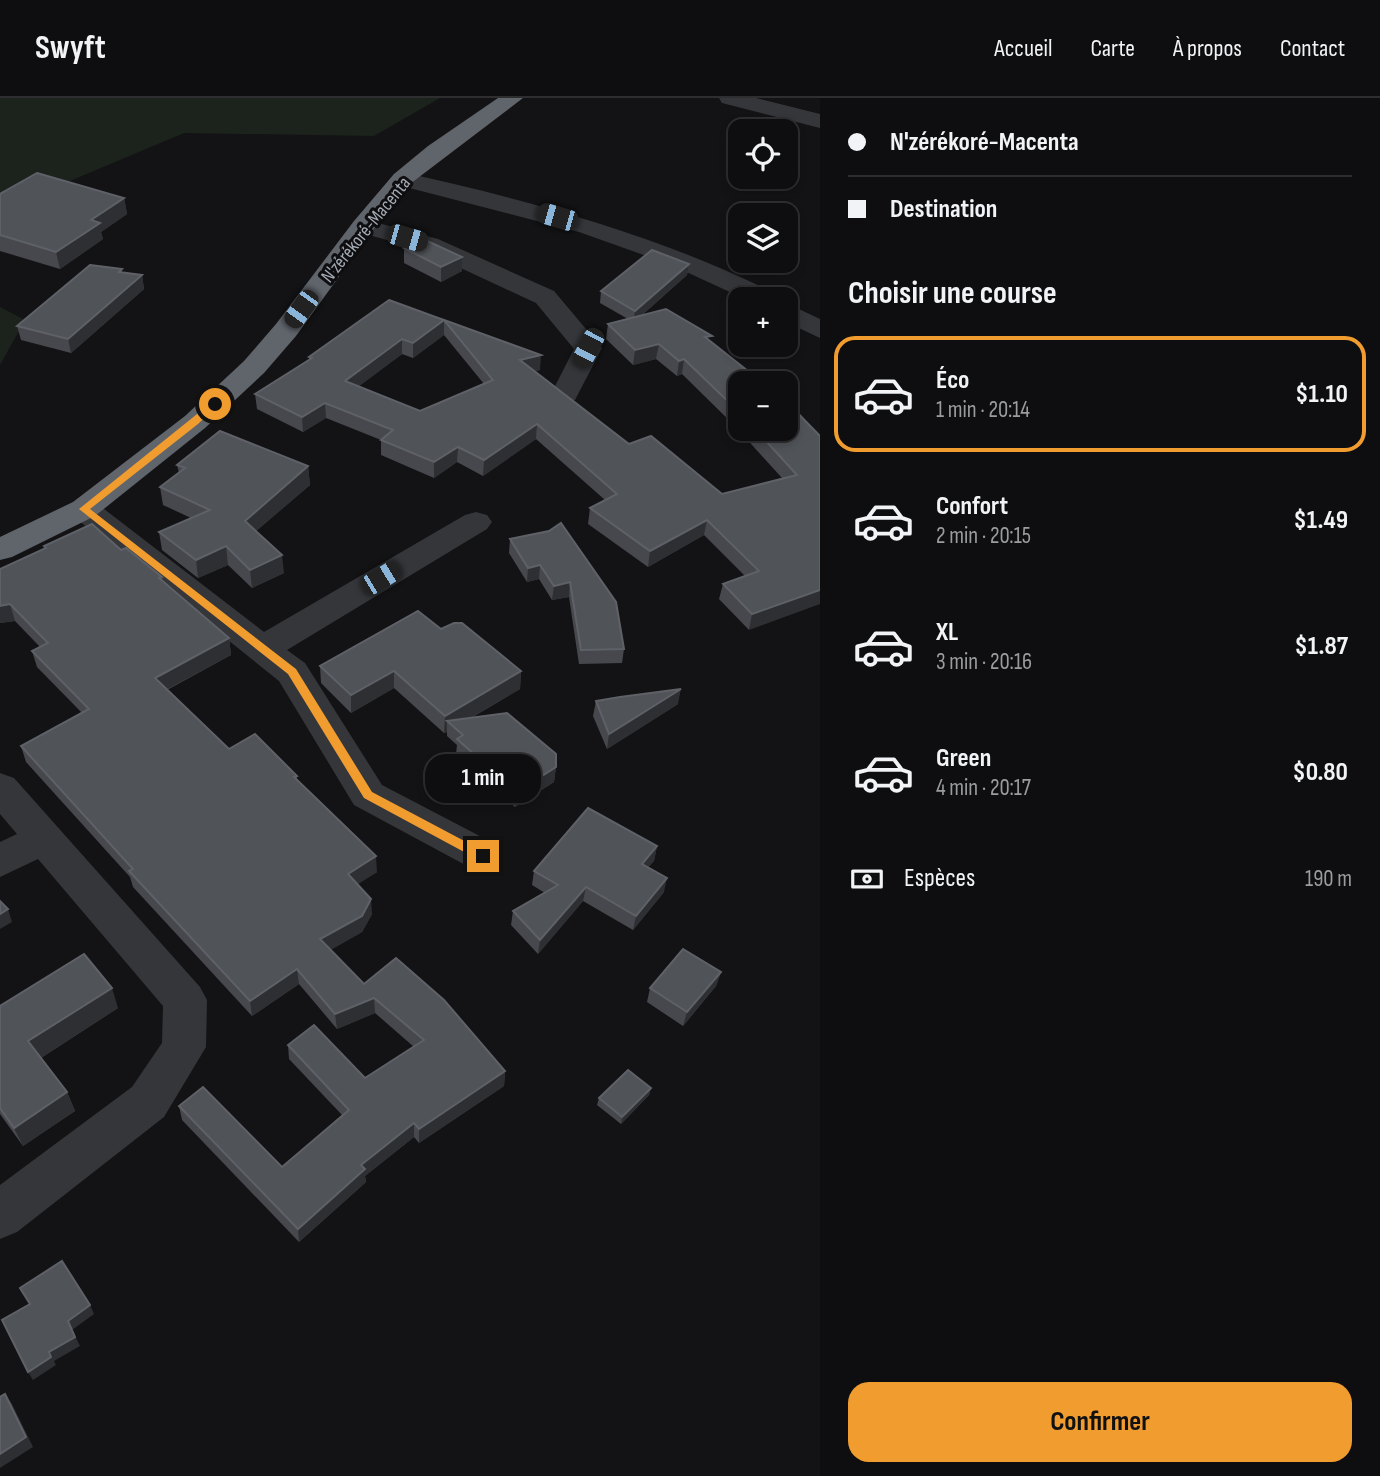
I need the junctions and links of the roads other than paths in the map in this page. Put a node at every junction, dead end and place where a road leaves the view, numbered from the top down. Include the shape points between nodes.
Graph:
1 (512, 98) edge
2 (730, 98) edge
3 (820, 121) edge
4 (402, 179) junction
5 (363, 226) junction
6 (739, 287) edge
7 (798, 318) edge
8 (820, 330) edge
9 (565, 394) edge
10 (84, 509) junction
11 (476, 522) dead end
12 (0, 550) edge
13 (262, 649) junction
14 (0, 788) edge
15 (44, 838) junction
16 (483, 856) dead end
17 (0, 861) edge
18 (0, 1215) edge

1 - 4 highway, N'zérékoré-Macenta
2 - 3 street
4 - 5 highway, N'zérékoré-Macenta
4 - 6 street via 597,229
5 - 9 street via 429,244 545,297 588,348
5 - 10 highway, N'zérékoré-Macenta via 254,367 195,422
7 - 8 street
10 - 12 highway, N'zérékoré-Macenta
10 - 13 street
11 - 13 street
13 - 16 street via 292,672 368,795
14 - 15 street
15 - 17 street
15 - 18 street via 185,1000 184,1048 148,1102

